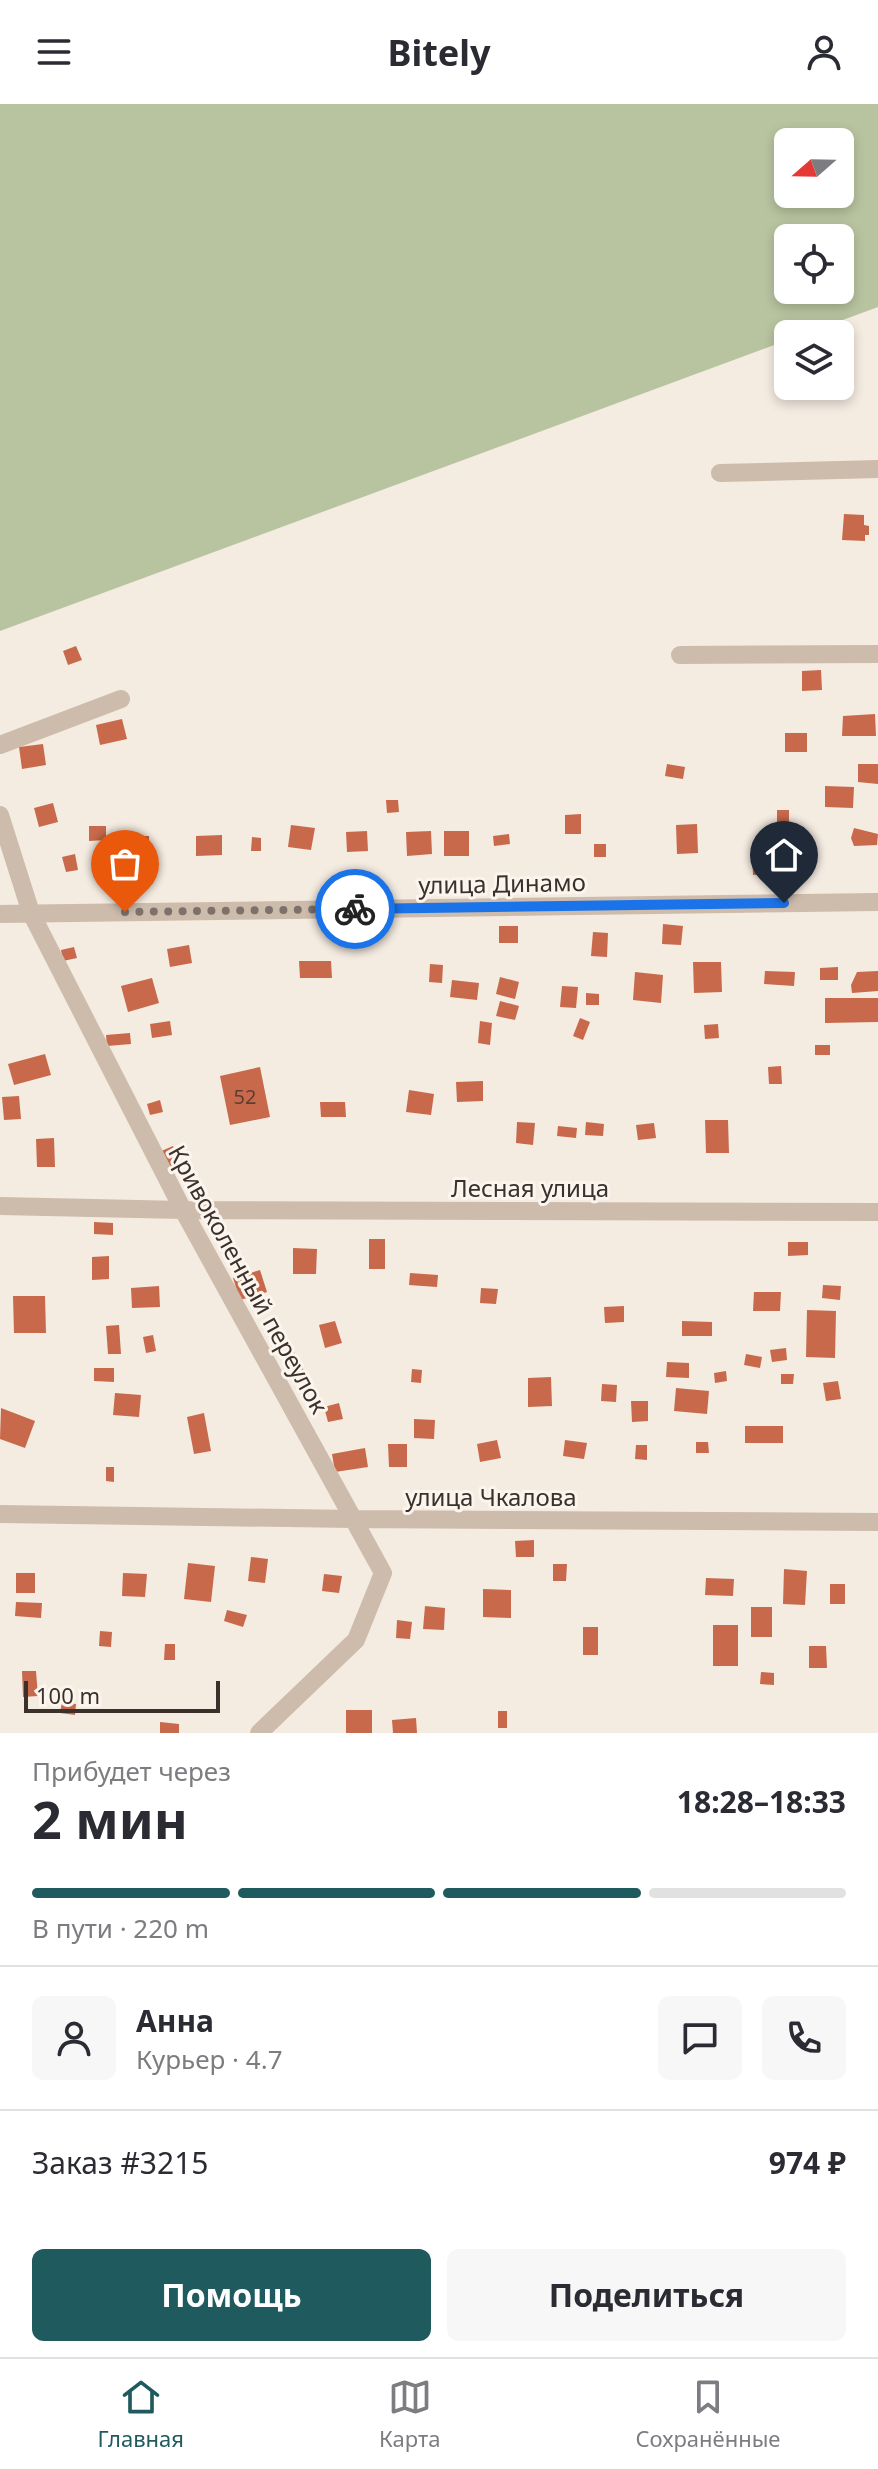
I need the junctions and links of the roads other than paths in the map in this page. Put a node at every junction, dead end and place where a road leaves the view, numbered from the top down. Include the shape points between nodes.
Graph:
1 (878, 469) edge
2 (720, 473) dead end
3 (878, 654) edge
4 (680, 655) dead end
5 (121, 699) dead end
6 (0, 745) edge
7 (0, 815) edge
8 (878, 902) edge
9 (31, 913) junction
10 (0, 914) edge
11 (0, 1206) edge
12 (183, 1210) junction
13 (878, 1212) edge
14 (0, 1514) edge
15 (353, 1519) junction
16 (878, 1522) edge
17 (259, 1733) edge

1 - 2 street
3 - 4 street
5 - 6 street
7 - 9 street, Кривоколенный переулок
8 - 9 street, улица Динамо
9 - 10 street, улица Динамо
9 - 12 street, Кривоколенный переулок
11 - 12 street, Лесная улица
12 - 13 street, Лесная улица
12 - 15 street, Кривоколенный переулок
14 - 15 street, улица Чкалова
15 - 16 street, улица Чкалова
15 - 17 street, Кривоколенный переулок via 383,1573 356,1640

